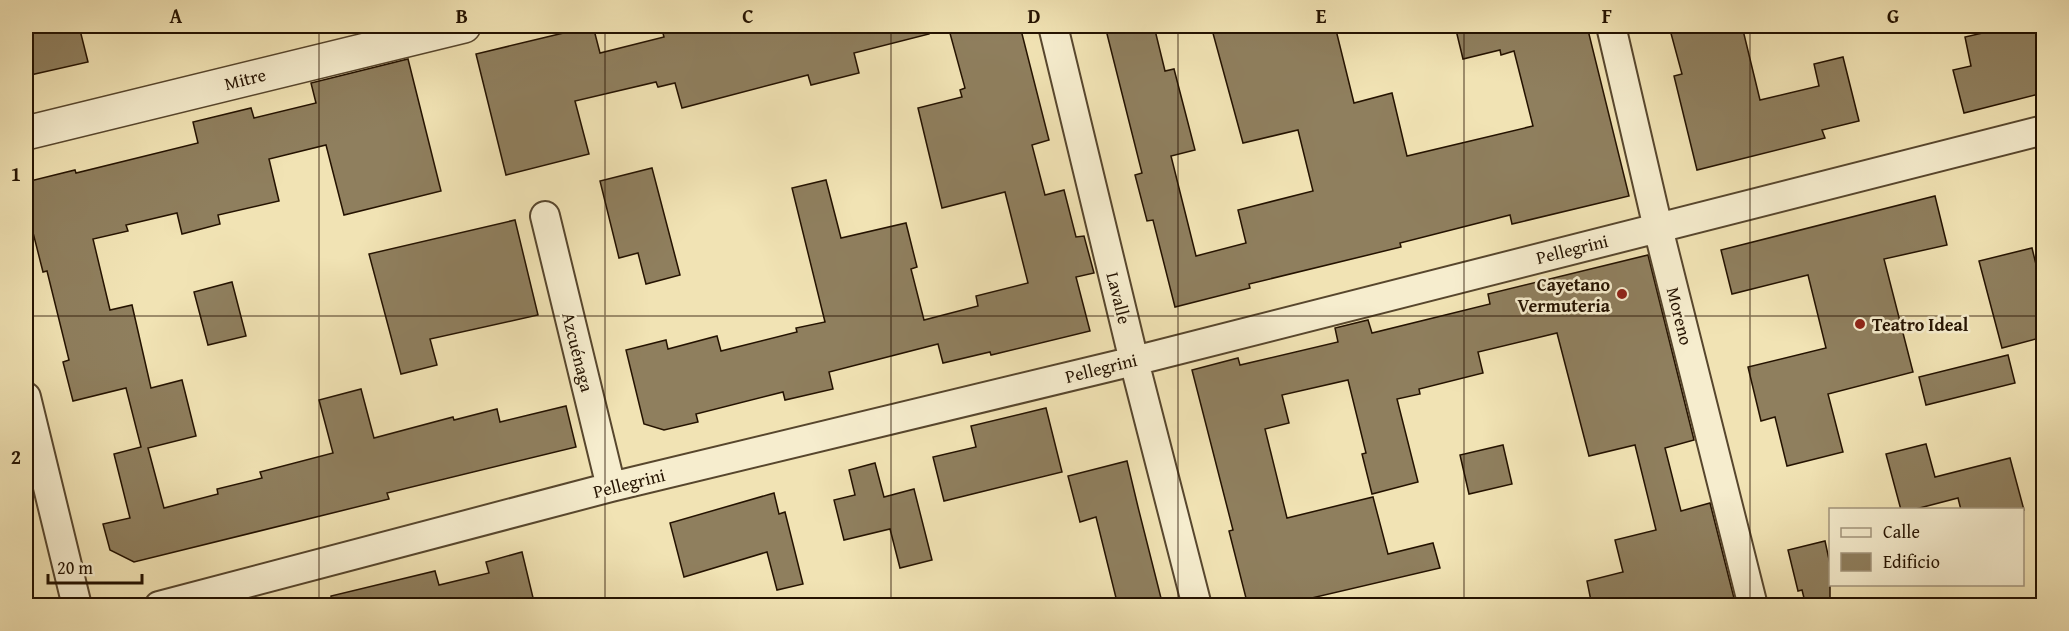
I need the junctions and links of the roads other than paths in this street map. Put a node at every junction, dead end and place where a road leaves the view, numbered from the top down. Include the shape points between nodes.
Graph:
1 (464, 26) edge
2 (1053, 26) edge
3 (1611, 26) edge
4 (2043, 130) edge
5 (26, 134) edge
6 (545, 216) dead end
7 (1658, 228) junction
8 (1134, 360) junction
9 (26, 397) edge
10 (610, 487) junction
11 (77, 606) edge
12 (159, 606) edge
13 (1197, 606) edge
14 (1753, 606) edge

1 - 5 street, Mitre
2 - 8 street, Lavalle
3 - 7 street, Moreno
4 - 7 street, Pellegrini
6 - 10 street, Azcuénaga
7 - 8 street, Pellegrini
7 - 14 street, Moreno
8 - 10 street, Pellegrini
8 - 13 street, Lavalle
9 - 11 street
10 - 12 street, Pellegrini

